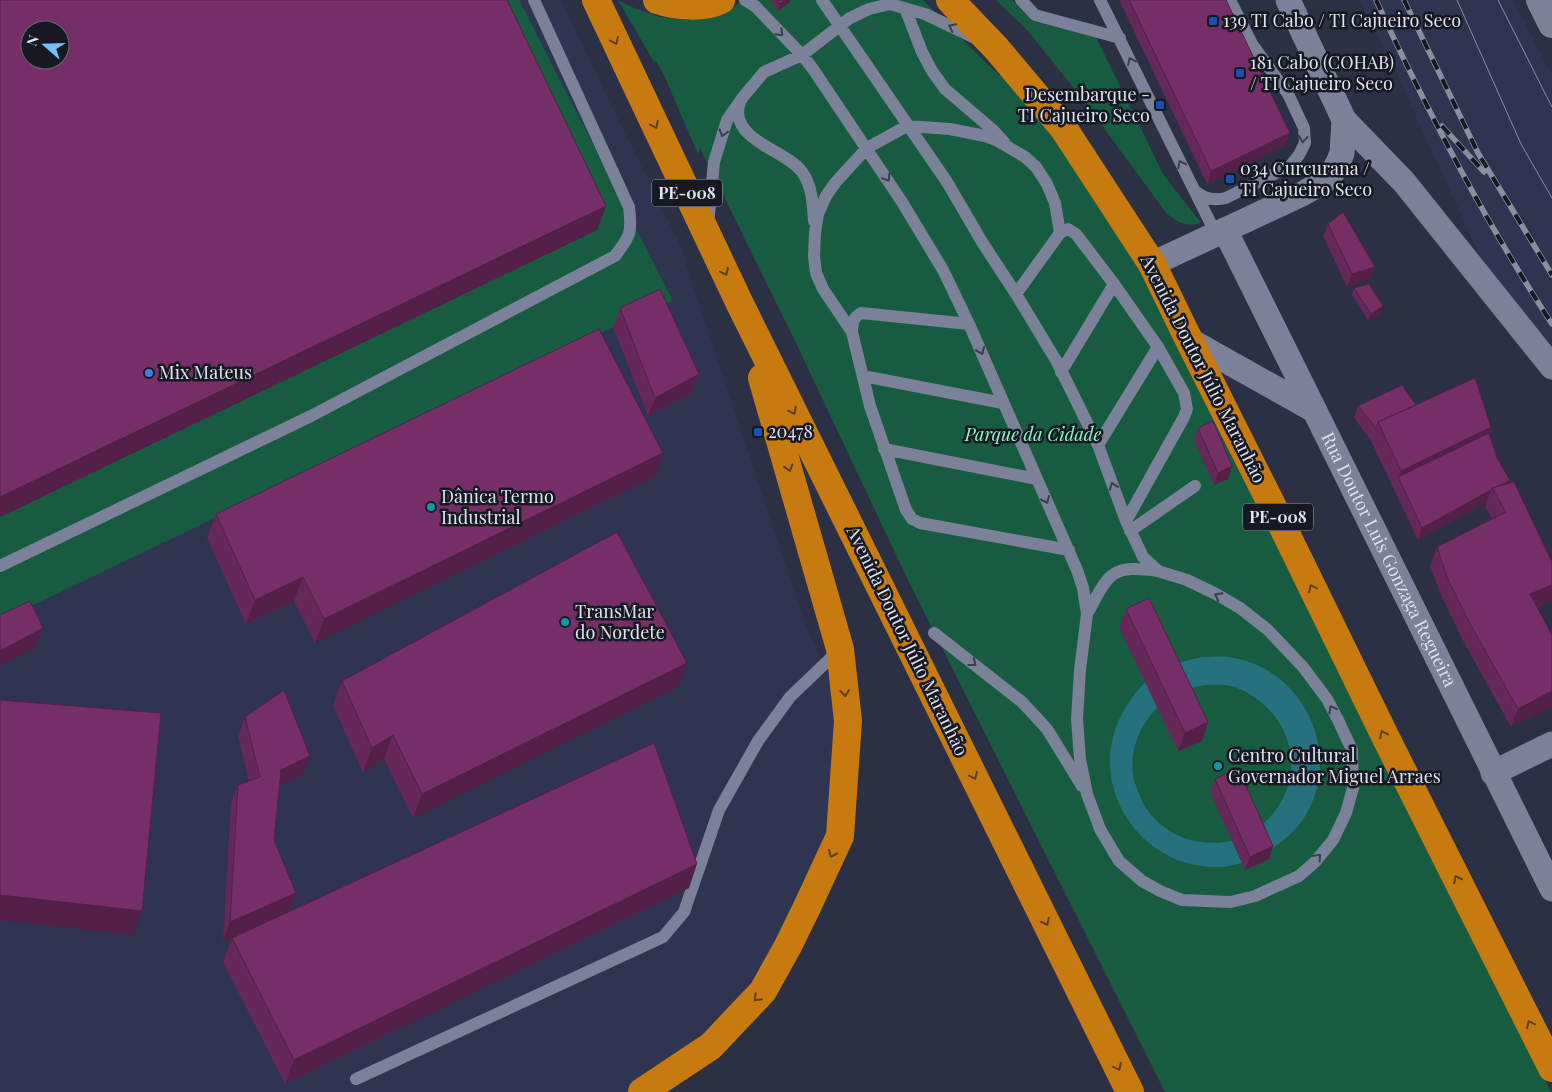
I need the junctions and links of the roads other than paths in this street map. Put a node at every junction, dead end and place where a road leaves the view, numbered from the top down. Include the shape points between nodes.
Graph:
1 (534, 0) edge
2 (596, 0) edge
3 (657, 0) edge
4 (721, 0) edge
5 (745, 0) edge
6 (822, 0) edge
7 (950, 0) edge
8 (1020, 0) edge
9 (1100, 0) edge
10 (1230, 0) edge
11 (1288, 0) edge
12 (1540, 0) edge
13 (905, 8) junction
14 (1552, 24) edge
15 (840, 26) junction
16 (1120, 38) junction
17 (996, 48) junction
18 (802, 55) junction
19 (740, 101) junction
20 (1344, 120) junction
21 (907, 126) junction
22 (867, 148) junction
23 (1011, 149) junction
24 (1195, 191) junction
25 (1060, 232) junction
26 (1220, 232) junction
27 (815, 233) junction
28 (708, 234) junction
29 (1152, 264) junction
30 (1114, 284) junction
31 (1016, 294) junction
32 (740, 304) junction
33 (969, 324) junction
34 (852, 332) junction
35 (1188, 340) junction
36 (1158, 347) junction
37 (1552, 367) edge
38 (1061, 372) junction
39 (863, 376) junction
40 (1003, 403) junction
41 (1314, 410) junction
42 (1098, 445) junction
43 (884, 449) junction
44 (1037, 479) junction
45 (1194, 486) dead end
46 (1128, 526) junction
47 (1069, 550) junction
48 (0, 566) edge
49 (1158, 571) junction
50 (1087, 614) junction
51 (934, 633) dead end
52 (840, 649) junction
53 (1552, 744) edge
54 (1493, 773) junction
55 (1087, 794) junction
56 (1552, 889) edge
57 (1552, 1068) edge
58 (356, 1079) dead end
59 (642, 1092) edge
60 (1130, 1092) edge

1 - 48 lane via 629,206 631,227 626,242 615,256 311,416
2 -> 28 highway, Avenida Doutor Júlio Maranhão / PE-008
3 - 4 highway via 696,6
5 -> 18 lane via 755,6
6 - 15 lane
7 - 17 highway, Avenida Doutor Júlio Maranhão / PE-008
8 - 16 lane via 1035,16
9 - 16 lane
10 -> 24 lane via 1252,44 1288,94 1304,128 1304,143 1290,166 1226,198 1209,199
11 - 20 street
12 - 14 street
13 - 15 lane via 890,4 869,9
17 -> 13 lane via 925,14
13 - 23 lane via 922,52 945,89 994,130
15 - 18 lane
15 - 21 lane
24 -> 16 lane
17 - 29 highway, Avenida Doutor Júlio Maranhão / PE-008 via 1064,129
18 - 19 lane via 764,72
18 - 22 lane
19 - 27 lane via 738,114 742,126 753,138 802,171 813,202
19 -> 28 lane via 727,120 714,162
20 - 26 street via 1342,153 1328,178 1302,194
20 - 37 street via 1404,182
21 - 22 lane
21 - 23 lane via 968,131
21 - 31 lane
22 - 27 lane via 826,196 818,214
22 -> 33 lane via 943,270
23 - 25 lane via 1025,157 1042,175 1055,204
24 - 26 lane
25 - 30 lane via 1068,229 1076,234
25 - 31 lane
26 - 29 street
26 - 41 street, Rua Doutor Luis Gonzaga Regueira
27 - 34 lane via 816,273
28 -> 32 highway, Avenida Doutor Júlio Maranhão / PE-008
29 - 35 highway, Avenida Doutor Júlio Maranhão / PE-008
30 - 36 lane
30 - 38 lane
31 - 38 lane
32 -> 52 highway
32 -> 60 highway, Avenida Doutor Júlio Maranhão / PE-008
33 - 34 lane via 861,313 855,317
33 -> 40 lane
34 - 39 lane
35 - 41 street
57 -> 35 highway, Avenida Doutor Júlio Maranhão / PE-008
36 - 42 lane
36 - 46 lane via 1184,393 1187,409
38 - 42 lane
39 - 40 lane
39 - 43 lane
40 - 44 lane
41 - 54 street, Rua Doutor Luis Gonzaga Regueira
46 -> 42 lane
43 - 44 lane
43 - 47 lane via 912,519
44 -> 47 lane
45 - 46 lane
46 - 49 lane via 1143,557
47 - 50 lane via 1083,588
49 - 50 lane via 1136,568 1114,574 1105,582
55 -> 49 lane via 1100,829 1119,861 1142,881 1189,901 1231,902 1256,896 1299,876 1333,840 1346,813 1353,788 1352,750 1327,699 1303,667 1268,630 1240,608 1187,580
50 - 55 lane via 1078,719 1080,759
51 -> 55 lane via 1022,702 1047,729
52 - 58 lane via 790,697 758,742 719,810 684,912 663,937
52 -> 59 highway via 848,720 840,836 763,991 711,1046
53 - 54 street
54 - 56 street, Rua Doutor Luis Gonzaga Regueira

